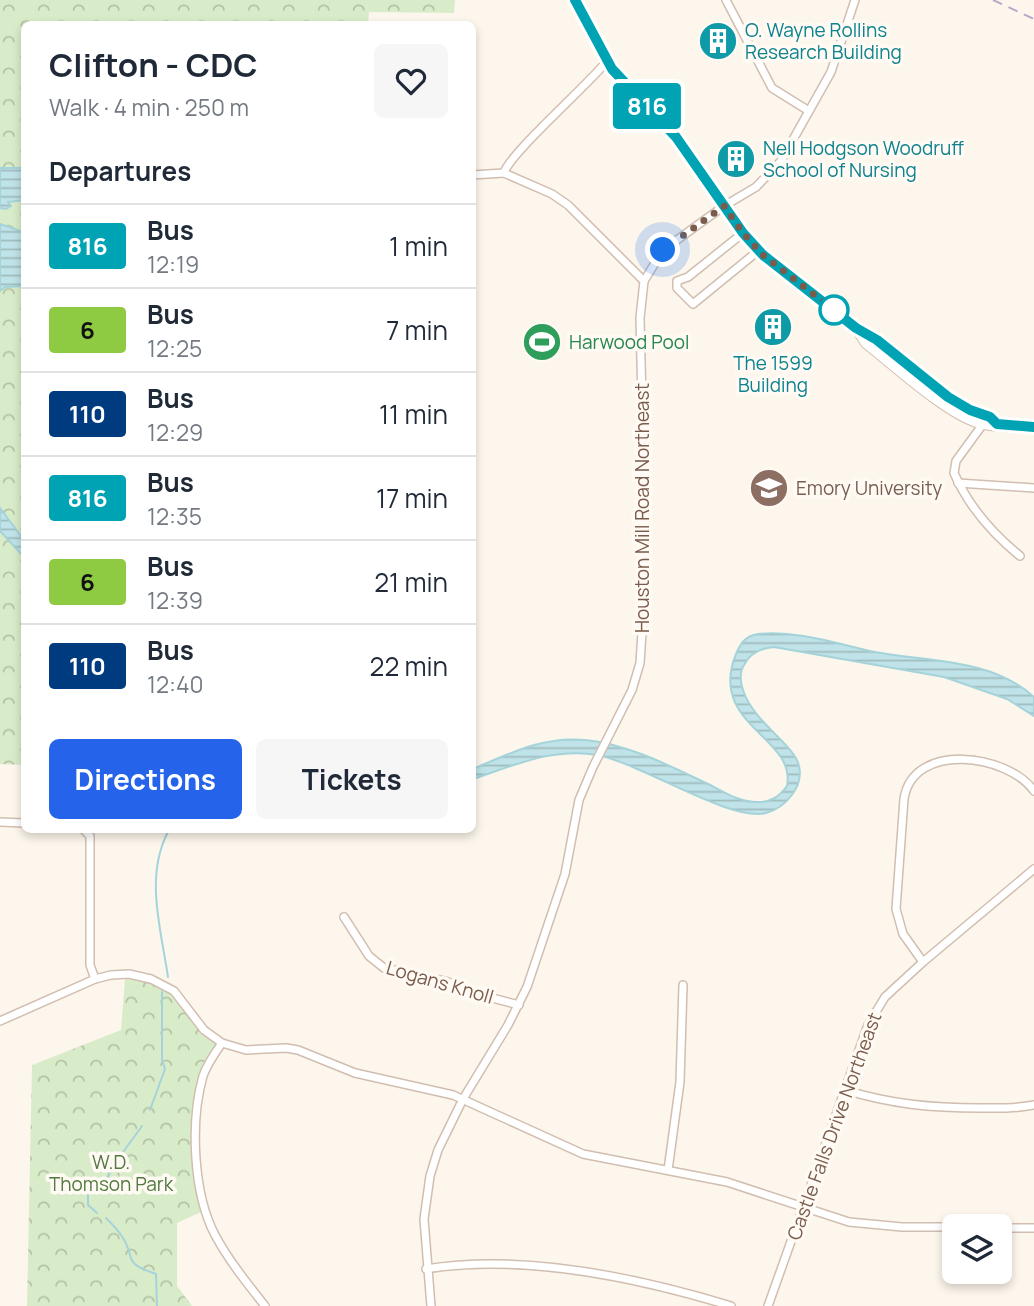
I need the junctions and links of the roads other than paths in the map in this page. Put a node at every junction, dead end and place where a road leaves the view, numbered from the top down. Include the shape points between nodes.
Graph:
1 (575, 0) edge
2 (726, 0) edge
3 (855, 0) edge
4 (607, 61) junction
5 (809, 111) junction
6 (504, 173) junction
7 (476, 175) edge
8 (724, 206) junction
9 (743, 233) junction
10 (758, 251) junction
11 (644, 281) junction
12 (856, 328) junction
13 (983, 424) junction
14 (997, 424) junction
15 (1034, 427) edge
16 (958, 483) junction
17 (1034, 488) edge
18 (1020, 556) dead end
19 (1034, 791) edge
20 (0, 822) edge
21 (21, 823) edge
22 (87, 833) edge
23 (1034, 869) edge
24 (344, 917) dead end
25 (923, 962) junction
26 (95, 979) junction
27 (683, 985) dead end
28 (519, 1005) junction
29 (0, 1021) edge
30 (222, 1043) junction
31 (845, 1090) junction
32 (463, 1099) junction
33 (1034, 1105) edge
34 (668, 1170) junction
35 (803, 1208) junction
36 (942, 1227) edge
37 (1012, 1228) edge
38 (1034, 1228) edge
39 (426, 1269) junction
40 (265, 1306) edge
41 (430, 1306) edge
42 (731, 1306) edge
43 (768, 1306) edge

1 - 4 main road
2 - 5 street via 772,88
3 - 5 street, Houston Mill Road Northeast via 835,63
4 - 6 street
4 - 8 main road via 676,137
5 - 8 street, Houston Mill Road Northeast via 776,167 756,187
6 - 7 street
6 - 11 street via 561,199
8 - 9 main road
8 - 11 street, Houston Mill Road Northeast via 663,250
9 - 10 main road
9 - 10 street via 677,281 677,288 693,304
10 - 12 main road
11 - 28 street, Houston Mill Road Northeast via 640,318 646,562 638,672 579,800 565,874
12 - 13 main road via 866,343 945,405
12 - 14 main road via 948,397
13 - 14 main road
13 - 16 street via 956,461
14 - 15 main road
16 - 17 street
16 - 18 street via 1002,542
19 - 25 street via 1002,767 971,762 937,762 920,769 910,781 904,799 896,909 903,934
20 - 21 street
22 - 26 street via 90,965
23 - 25 street, Castle Falls Drive Northeast
24 - 28 street, Logans Knoll via 369,956 384,968
25 - 31 street, Castle Falls Drive Northeast via 892,989 873,1015
26 - 29 street
26 - 30 street via 129,974 165,985 180,996 204,1030
27 - 34 street via 680,1082
28 - 32 street, Houston Mill Road Northeast
30 - 32 street via 246,1050 298,1050 355,1073
30 - 40 street via 204,1074 198,1104 198,1182 214,1233
31 - 33 street via 909,1106
31 - 35 street, Castle Falls Drive Northeast
32 - 34 street via 583,1154
32 - 39 street, Houston Mill Road Northeast via 430,1176 424,1219
34 - 35 street via 727,1182
35 - 36 street via 849,1222
35 - 43 street, Castle Falls Drive Northeast
37 - 38 street
39 - 41 street, Houston Mill Road Northeast
39 - 42 street via 504,1265 594,1273

